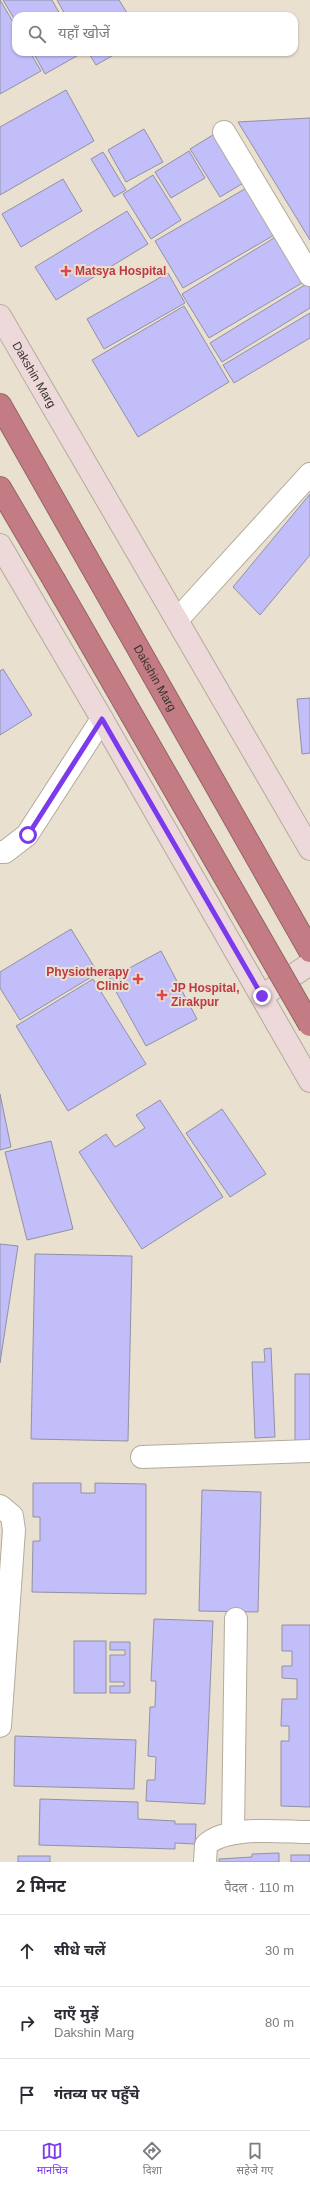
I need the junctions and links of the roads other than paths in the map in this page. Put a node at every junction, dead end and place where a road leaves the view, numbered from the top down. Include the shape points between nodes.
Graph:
1 (224, 132) dead end
2 (310, 275) edge
3 (0, 316) edge
4 (0, 405) edge
5 (310, 474) edge
6 (0, 488) edge
7 (0, 545) edge
8 (177, 620) junction
9 (102, 719) junction
10 (310, 849) edge
11 (0, 852) edge
12 (310, 951) edge
13 (310, 964) edge
14 (262, 996) junction
15 (310, 1025) edge
16 (310, 1081) edge
17 (310, 1451) edge
18 (142, 1457) dead end
19 (0, 1506) edge
20 (236, 1620) dead end
21 (0, 1726) edge
22 (233, 1832) junction
23 (310, 1832) edge
24 (205, 1862) edge

1 - 2 street
3 - 8 street, Dakshin Marg
4 - 12 highway, Dakshin Marg
5 - 8 street
6 - 15 highway, bridge
7 - 9 street
8 - 10 street, Dakshin Marg
9 - 11 street via 28,835 5,852
9 - 14 street
13 - 14 street
14 - 16 street
17 - 18 street
19 - 21 street via 12,1516 14,1530
20 - 22 street
22 - 23 street
22 - 24 street via 212,1839 206,1844

